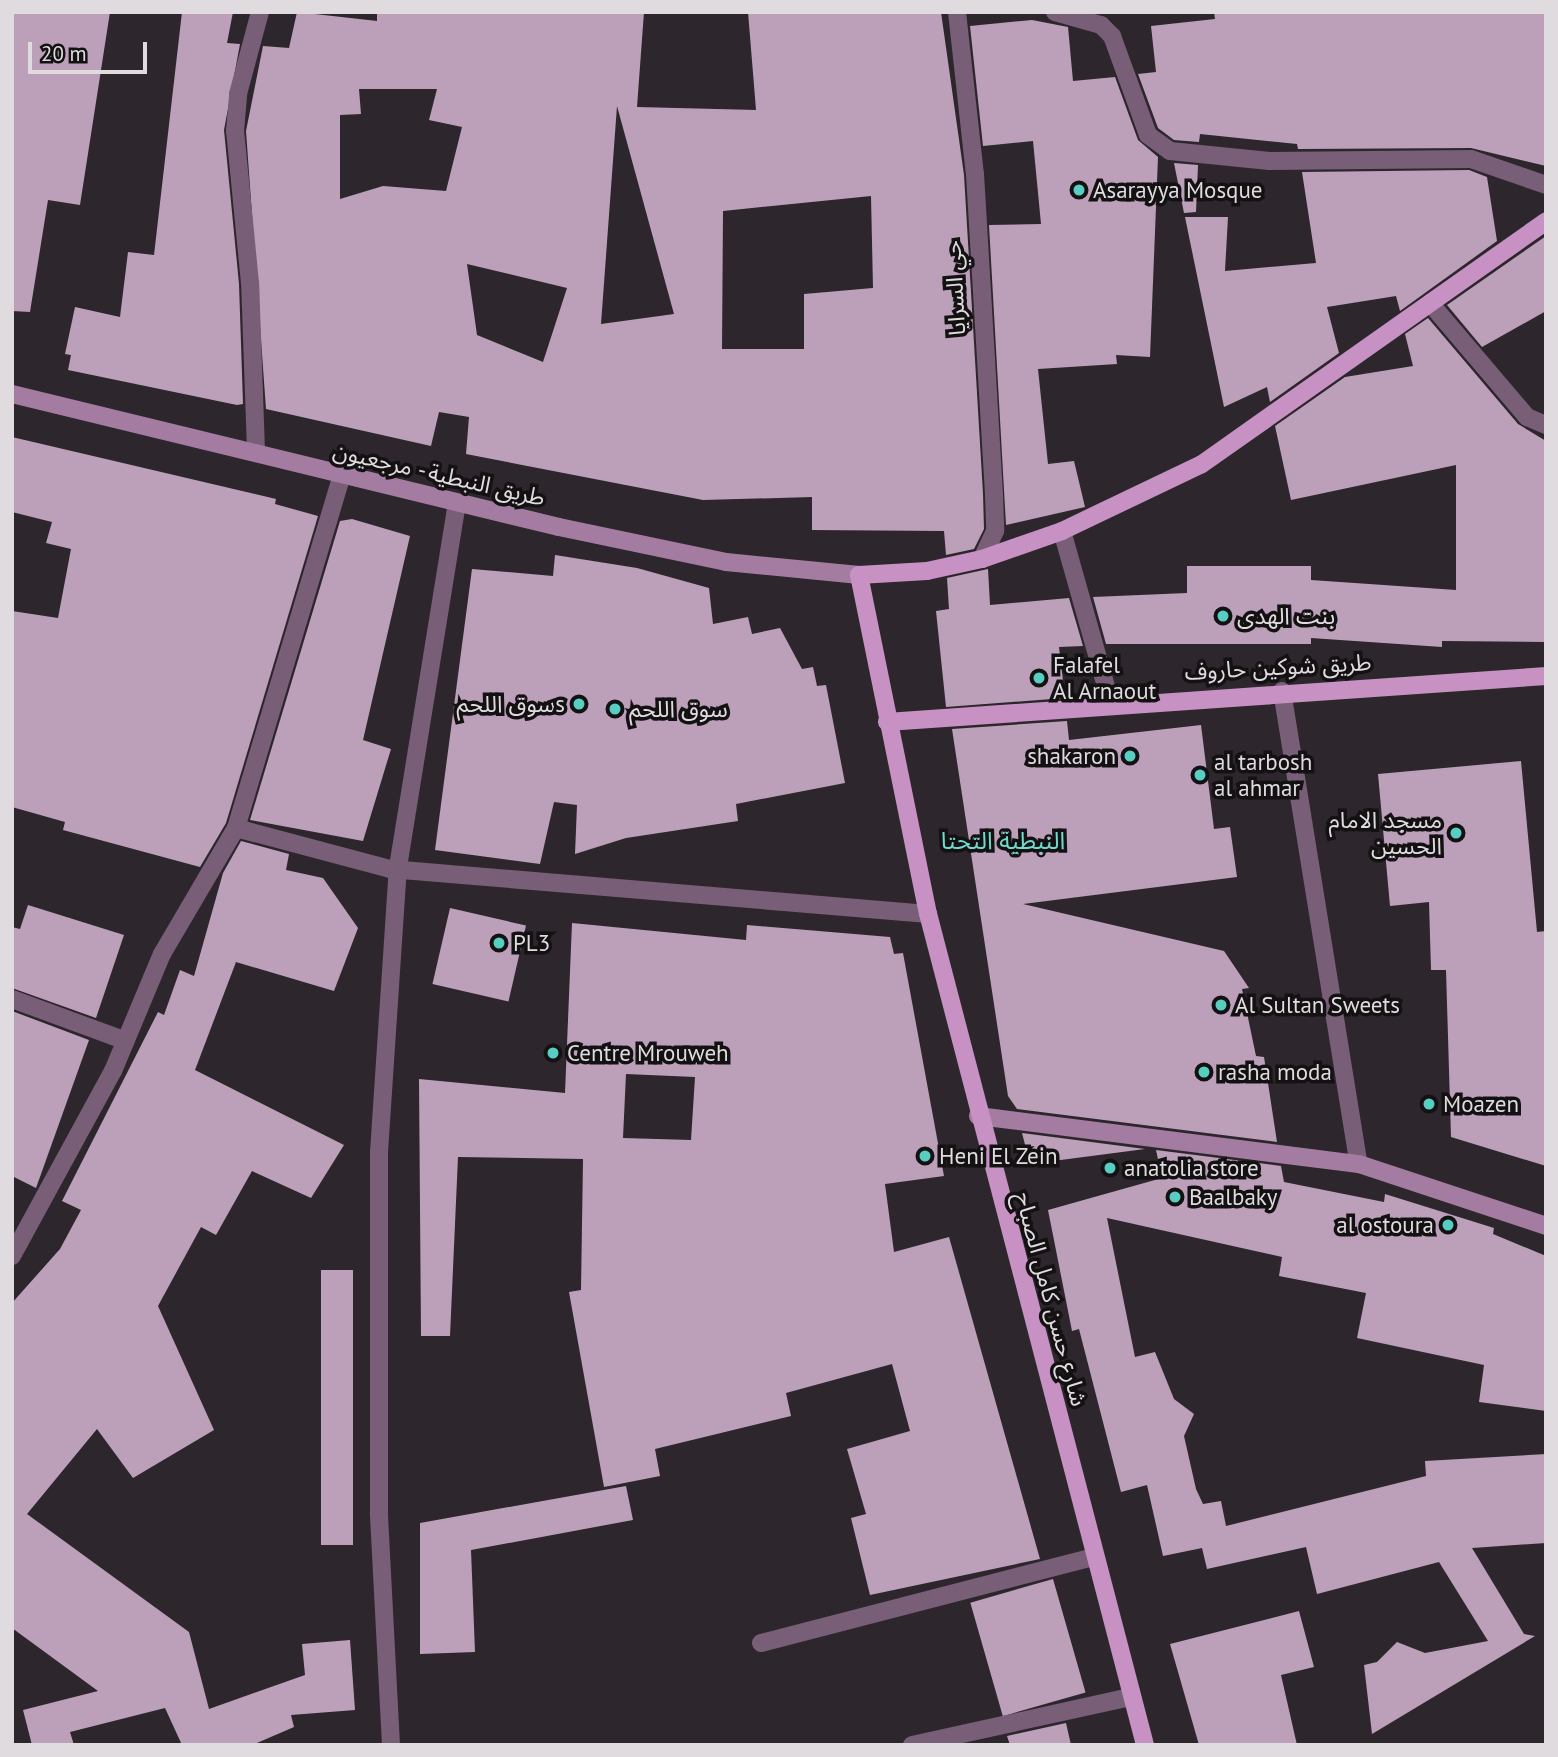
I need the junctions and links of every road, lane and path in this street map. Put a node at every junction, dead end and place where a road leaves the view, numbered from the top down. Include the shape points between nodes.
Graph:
1 (260, 12) edge
2 (1055, 12) edge
3 (959, 13) edge
4 (1546, 184) edge
5 (1546, 221) edge
6 (1430, 303) junction
7 (12, 394) edge
8 (1546, 425) edge
9 (256, 451) junction
10 (341, 478) junction
11 (457, 504) junction
12 (1062, 531) junction
13 (982, 559) junction
14 (859, 575) junction
15 (1546, 676) edge
16 (1282, 691) junction
17 (1111, 704) junction
18 (887, 722) junction
19 (236, 828) junction
20 (398, 867) junction
21 (928, 914) junction
22 (12, 999) edge
23 (126, 1041) junction
24 (978, 1116) junction
25 (1359, 1164) junction
26 (1546, 1226) edge
27 (12, 1256) edge
28 (1093, 1557) junction
29 (761, 1643) dead end
30 (1130, 1697) junction
31 (391, 1745) edge
32 (912, 1745) edge
33 (1145, 1745) edge

1 - 9 street via 237,94 235,131 250,283
2 - 4 street via 1101,25 1112,36 1148,135 1170,150 1270,162 1471,159
3 - 13 street, حي السرايا via 975,174 994,494 995,531
5 - 6 main road
6 - 8 street via 1527,416
6 - 12 main road via 1202,464
7 - 9 main road, طريق النبطية - مرجعيون
9 - 10 main road, طريق النبطية - مرجعيون
10 - 11 main road, طريق النبطية - مرجعيون
10 - 19 street
11 - 14 main road, طريق النبطية - مرجعيون via 726,562
11 - 20 street
12 - 13 main road
12 - 17 street
13 - 14 main road via 927,571
14 - 18 main road, شارع حسن كامل الصباح
15 - 16 main road, طريق شوكين حاروف
16 - 17 main road, طريق شوكين حاروف
16 - 25 street
17 - 18 main road, طريق شوكين حاروف
18 - 21 main road, شارع حسن كامل الصباح
19 - 20 street
19 - 23 street via 162,954
20 - 21 street via 467,878
20 - 31 street via 379,1152 379,1513
21 - 24 main road, شارع حسن كامل الصباح
22 - 23 street
23 - 27 street
24 - 25 main road
24 - 28 main road, شارع حسن كامل الصباح
25 - 26 main road
28 - 29 street
28 - 30 main road, شارع حسن كامل الصباح
30 - 32 street
30 - 33 main road, شارع حسن كامل الصباح

